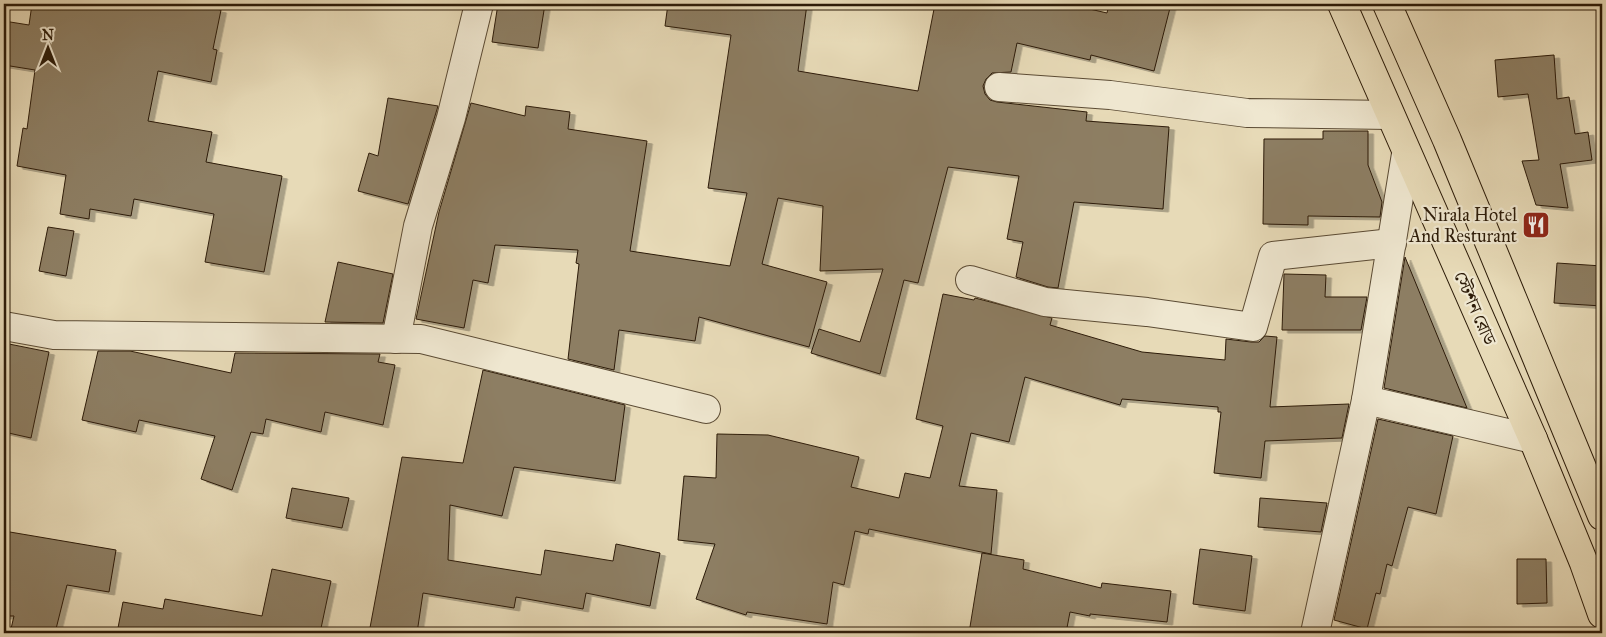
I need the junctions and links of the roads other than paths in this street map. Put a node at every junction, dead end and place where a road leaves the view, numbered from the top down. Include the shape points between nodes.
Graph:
1 (479, 4) edge
2 (1342, 4) edge
3 (1387, 4) edge
4 (999, 87) dead end
5 (1390, 115) junction
6 (1406, 154) junction
7 (1392, 243) junction
8 (970, 280) dead end
9 (4, 326) edge
10 (396, 339) junction
11 (1366, 400) junction
12 (706, 410) dead end
13 (1533, 439) junction
14 (1602, 516) edge
15 (1602, 614) edge
16 (1315, 633) edge

1 - 10 street via 451,118 418,226
2 - 5 main road, স্টেশন রোড
3 - 14 main road via 1447,140
4 - 5 street via 1110,95 1246,113
5 - 6 main road, স্টেশন রোড
6 - 7 street
6 - 13 main road, স্টেশন রোড
7 - 8 street via 1273,256 1253,327 1045,302
7 - 11 street
9 - 10 street via 54,334
10 - 12 street via 421,339
11 - 13 street
11 - 16 street
13 - 15 main road, স্টেশন রোড

